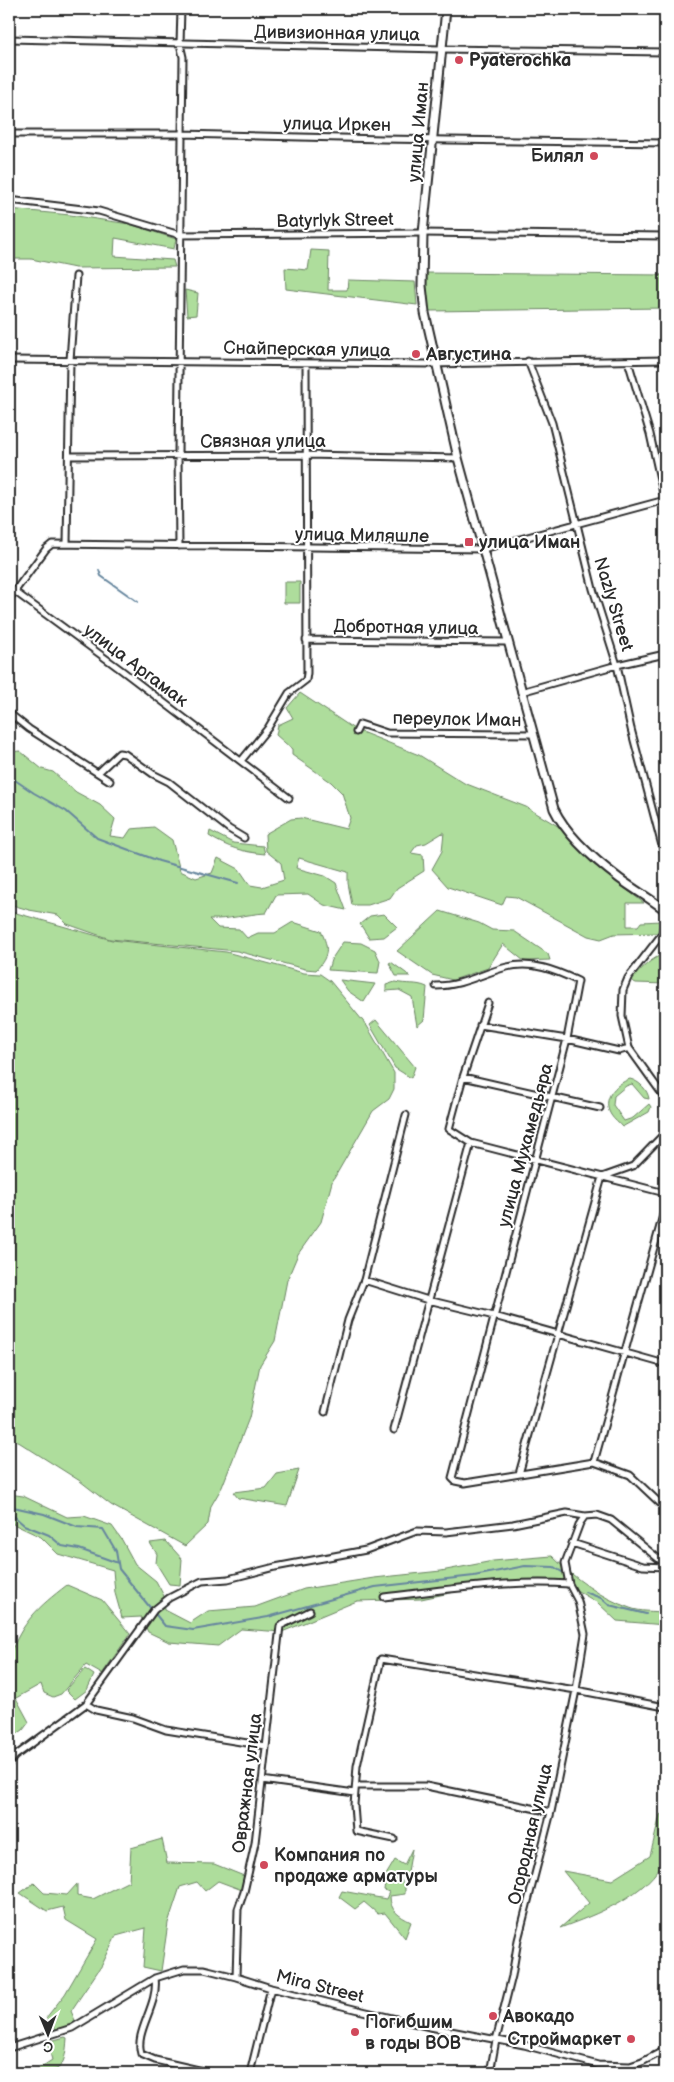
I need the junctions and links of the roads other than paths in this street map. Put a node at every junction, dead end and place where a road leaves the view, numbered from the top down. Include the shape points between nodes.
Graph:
1 (181, 9) edge
2 (446, 9) edge
3 (9, 39) edge
4 (180, 44) junction
5 (442, 49) junction
6 (665, 52) edge
7 (9, 134) edge
8 (181, 134) junction
9 (433, 139) junction
10 (665, 143) edge
11 (9, 200) edge
12 (423, 232) junction
13 (180, 235) junction
14 (665, 236) edge
15 (76, 276) dead end
16 (9, 360) edge
17 (70, 360) junction
18 (181, 360) junction
19 (665, 360) edge
20 (528, 361) junction
21 (628, 361) junction
22 (306, 363) junction
23 (437, 364) junction
24 (306, 454) junction
25 (178, 455) junction
26 (69, 456) junction
27 (458, 458) junction
28 (665, 501) edge
29 (577, 524) junction
30 (67, 544) junction
31 (180, 546) junction
32 (306, 548) junction
33 (483, 549) junction
34 (14, 592) junction
35 (9, 600) edge
36 (306, 640) junction
37 (507, 642) junction
38 (665, 654) edge
39 (617, 665) junction
40 (521, 692) junction
41 (9, 713) edge
42 (356, 732) dead end
43 (533, 734) junction
44 (241, 761) junction
45 (99, 772) junction
46 (110, 781) dead end
47 (290, 798) dead end
48 (244, 838) dead end
49 (665, 858) edge
50 (665, 910) edge
51 (665, 930) edge
52 (436, 986) dead end
53 (488, 1003) dead end
54 (480, 1025) junction
55 (567, 1039) junction
56 (629, 1048) junction
57 (463, 1077) junction
58 (551, 1097) junction
59 (665, 1098) edge
60 (600, 1108) dead end
61 (406, 1115) dead end
62 (665, 1133) edge
63 (471, 1143) junction
64 (534, 1160) junction
65 (602, 1177) junction
66 (665, 1193) edge
67 (665, 1208) edge
68 (364, 1280) junction
69 (428, 1300) junction
70 (494, 1316) junction
71 (559, 1335) junction
72 (624, 1352) junction
73 (665, 1364) edge
74 (325, 1412) dead end
75 (394, 1430) dead end
76 (594, 1462) junction
77 (520, 1474) junction
78 (665, 1508) edge
79 (585, 1516) junction
80 (572, 1543) junction
81 (665, 1566) edge
82 (569, 1584) junction
83 (384, 1597) dead end
84 (310, 1611) dead end
85 (576, 1690) junction
86 (86, 1704) junction
87 (665, 1707) edge
88 (266, 1746) junction
89 (9, 1764) edge
90 (262, 1780) junction
91 (355, 1789) junction
92 (551, 1812) junction
93 (394, 1839) dead end
94 (236, 1977) junction
95 (154, 1978) junction
96 (271, 1988) junction
97 (496, 2040) junction
98 (9, 2048) edge
99 (665, 2050) edge
100 (212, 2073) edge
101 (250, 2073) edge
102 (490, 2073) edge

1 - 4 street
2 - 5 street, улица Иман
3 - 4 street, Дивизионная улица
4 - 5 street, Дивизионная улица
4 - 8 street via 183,57
5 - 6 street, Дивизионная улица
5 - 9 street, улица Иман
7 - 8 street, улица Иркен
8 - 9 street, улица Иркен
8 - 13 street
9 - 10 street, улица Иркен
9 - 12 street, улица Иман
11 - 13 street, Batyrlyk Street via 99,211
12 - 13 street, Batyrlyk Street
12 - 14 street, Batyrlyk Street
12 - 23 street, улица Иман via 422,286
13 - 18 street
15 - 17 street
16 - 17 street, Снайперская улица
17 - 18 street, Снайперская улица
17 - 26 street
18 - 22 street, Снайперская улица
18 - 25 street
19 - 21 street, Снайперская улица
20 - 21 street, Снайперская улица
20 - 23 street, Снайперская улица
20 - 29 street, Nazly Street via 552,423
21 - 28 street via 650,434
22 - 23 street, Снайперская улица
22 - 24 street
23 - 27 street, улица Иман
24 - 25 street, Связная улица
24 - 27 street, Связная улица
24 - 32 street
25 - 26 street, Связная улица
25 - 31 street
26 - 30 street
27 - 33 street, улица Иман
28 - 29 street, улица Миляшле
29 - 33 street, улица Миляшле
29 - 39 street, Nazly Street
30 - 31 street, улица Миляшле
30 - 34 street, улица Миляшле via 52,544 46,549
31 - 32 street, улица Миляшле
32 - 33 street, улица Миляшле
32 - 36 street
33 - 37 street, улица Иман
34 - 35 street
34 - 44 street, улица Аргамак
36 - 37 street, Добротная улица
36 - 44 street via 306,680 289,693 268,728
37 - 40 street, улица Иман
38 - 39 street
39 - 40 street
39 - 49 street, Nazly Street
40 - 43 street, улица Иман
41 - 45 street
42 - 43 street, переулок Иман via 360,724 387,733
43 - 50 street, улица Иман via 558,819 604,866
44 - 47 street, улица Аргамак
45 - 46 street
45 - 48 street via 120,753 125,754 152,774 170,782
51 - 56 street via 628,978 624,990 622,1024
52 - 55 street, улица Мухамедьяра via 452,986 508,966 551,968 578,981
53 - 54 street
54 - 55 street
54 - 57 street
55 - 56 street via 619,1051
55 - 58 street, улица Мухамедьяра
56 - 59 street
57 - 58 street
57 - 63 street via 449,1129
58 - 60 street
58 - 64 street, улица Мухамедьяра
61 - 68 street
62 - 65 street via 633,1166
63 - 64 street
63 - 69 street
64 - 65 street
64 - 70 street, улица Мухамедьяра
65 - 66 street
65 - 71 street
67 - 72 street
68 - 69 street
68 - 74 street via 348,1320
69 - 70 street
69 - 75 street
70 - 71 street
70 - 77 street, улица Мухамедьяра via 451,1475 455,1481 466,1483
71 - 72 street
71 - 77 street
72 - 73 street
72 - 76 street
76 - 77 street
76 - 78 street via 630,1475
79 - 80 street
79 - 81 street via 597,1515 611,1520
79 - 86 street via 567,1513 513,1524 446,1532 417,1531 366,1550 228,1579 202,1581 168,1598 153,1612
80 - 81 street via 643,1566
80 - 82 street via 565,1563
82 - 83 street via 483,1586
82 - 85 street, Огородная улица via 578,1601 585,1634
84 - 88 street, Овражная улица via 280,1626
85 - 87 street
85 - 91 street via 381,1659 357,1766
85 - 92 street, Огородная улица
86 - 88 street via 96,1710 166,1730
86 - 89 street via 14,1756
88 - 90 street, Овражная улица
90 - 91 street
90 - 94 street, Овражная улица via 255,1843 238,1909
91 - 92 street via 426,1786
91 - 93 street via 356,1831
92 - 97 street, Огородная улица
94 - 95 street, Mira Street via 204,1969 184,1969
94 - 96 street, Mira Street
95 - 98 street, Mira Street via 76,2026
95 - 100 street via 155,1995 141,2036 141,2054
96 - 97 street, Mira Street
96 - 101 street
97 - 99 street, Mira Street via 598,2065 630,2066
97 - 102 street, Огородная улица

